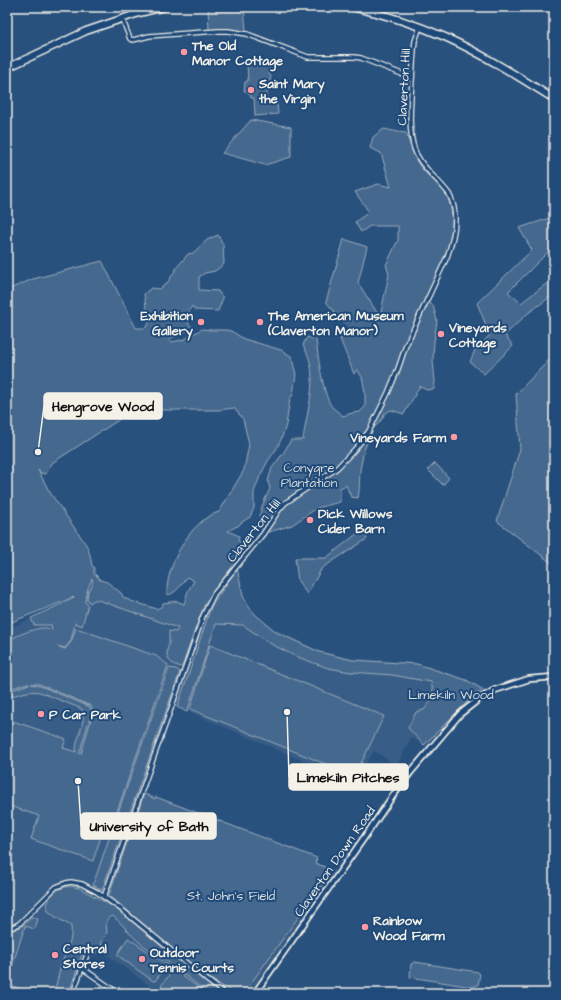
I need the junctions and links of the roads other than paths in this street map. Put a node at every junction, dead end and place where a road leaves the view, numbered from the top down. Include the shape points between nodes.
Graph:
1 (164, 7) edge
2 (352, 7) edge
3 (122, 18) junction
4 (420, 27) junction
5 (7, 68) edge
6 (412, 78) junction
7 (554, 99) edge
8 (554, 678) edge
9 (104, 897) junction
10 (7, 928) edge
11 (88, 952) dead end
12 (82, 968) junction
13 (73, 993) edge
14 (118, 993) edge
15 (224, 993) edge
16 (255, 993) edge

1 - 3 highway
2 - 4 highway
3 - 5 highway via 86,31
3 - 6 street via 133,40 150,36 218,31 242,33 308,57 361,58
4 - 6 street, Claverton Hill via 415,41
4 - 7 highway via 469,49
6 - 9 street, Claverton Hill via 410,118 414,150 421,163 450,196 455,214 454,233 448,257 369,431 337,468 279,510 208,604
8 - 16 street, Claverton Down Road via 529,679 495,690 460,714 392,797
9 - 10 street via 86,886 66,883 52,890 19,924
9 - 15 street
11 - 12 street
12 - 13 street
12 - 14 street

